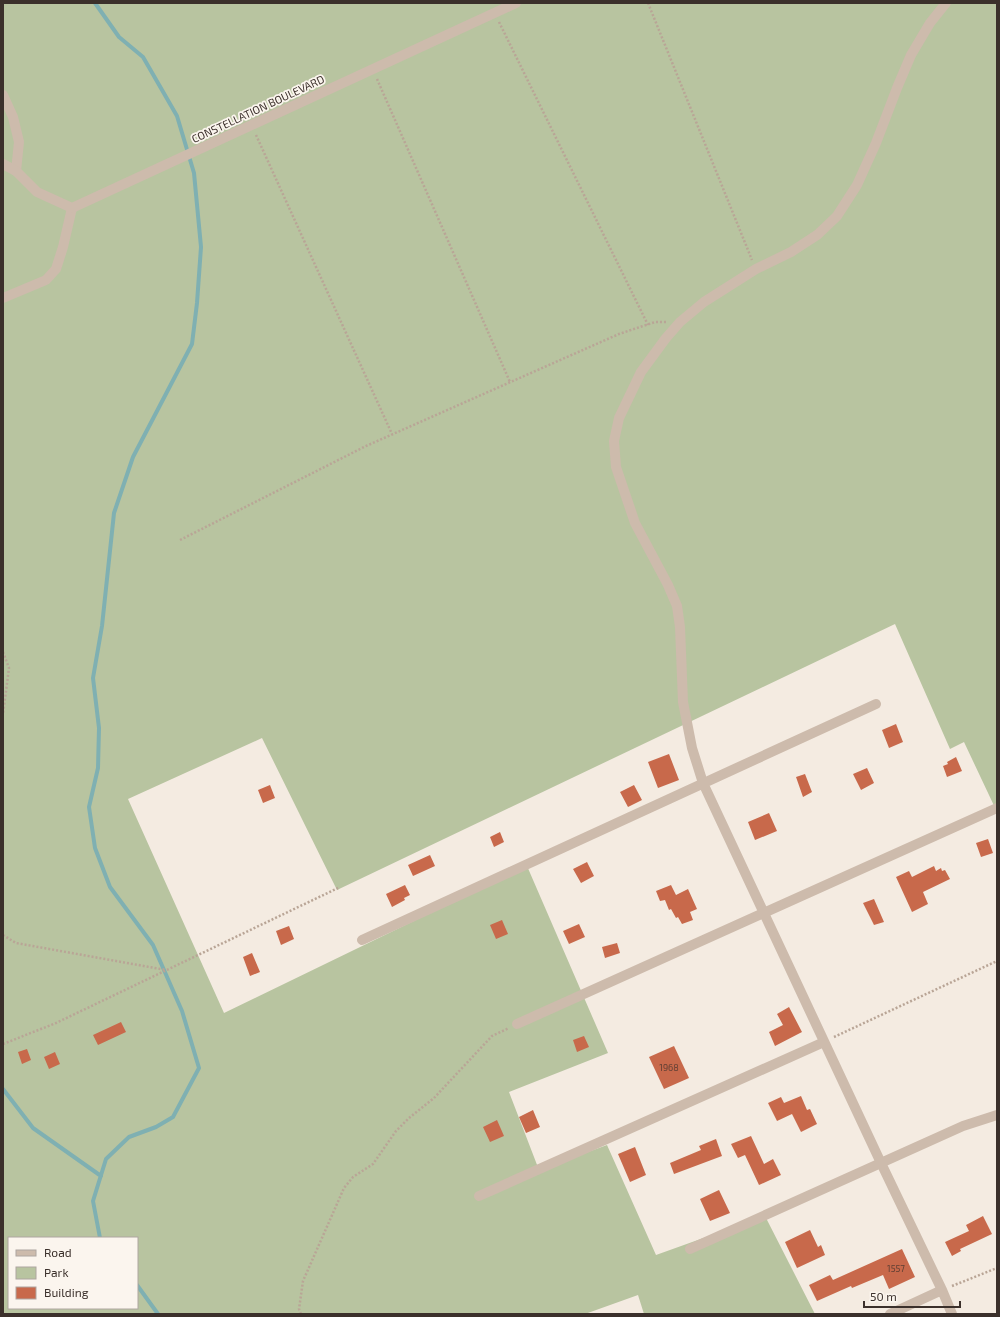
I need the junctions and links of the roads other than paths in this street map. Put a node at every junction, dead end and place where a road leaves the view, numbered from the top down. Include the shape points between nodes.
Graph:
1 (516, 3) edge
2 (946, 3) edge
3 (3, 95) edge
4 (3, 164) edge
5 (16, 171) junction
6 (72, 208) junction
7 (3, 298) edge
8 (876, 704) dead end
9 (703, 783) junction
10 (997, 808) edge
11 (763, 912) junction
12 (362, 940) dead end
13 (517, 1024) road end
14 (824, 1042) junction
15 (997, 1115) edge
16 (881, 1163) junction
17 (479, 1196) dead end
18 (690, 1249) dead end
19 (942, 1290) junction
20 (890, 1314) edge
21 (952, 1314) edge

1 - 6 street, CONSTELLATION BOULEVARD
2 - 9 street via 930,23 911,55 876,143 857,184 837,216 817,235 704,302 680,322 641,372 618,418 614,442 616,467 635,523 668,585 676,606 680,627 683,702 692,748
3 - 5 street via 13,117 19,142
4 - 5 street
5 - 6 street via 37,192
6 - 7 street via 64,247 56,269 46,280
8 - 9 street
9 - 11 street
9 - 12 street
10 - 11 street
11 - 13 street
11 - 14 street
14 - 16 street
14 - 17 street
15 - 16 street via 962,1126
16 - 18 street
16 - 19 street
19 - 20 street
19 - 21 street

